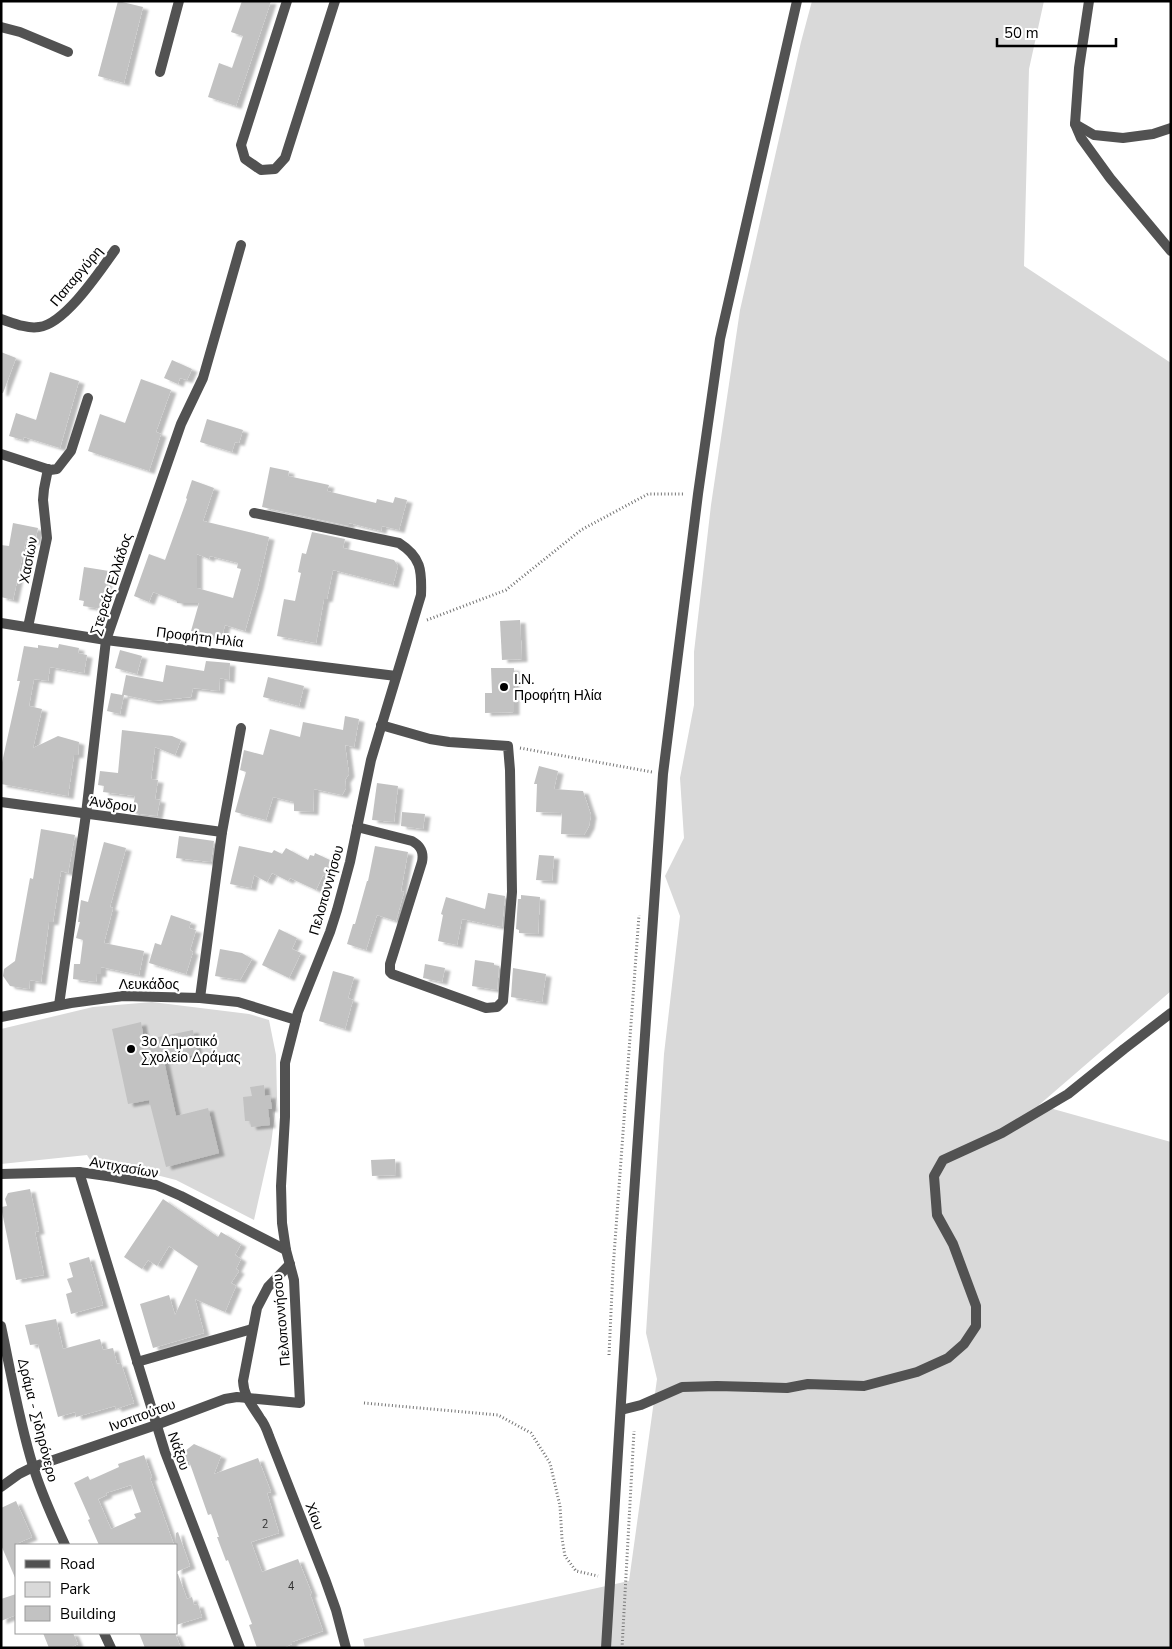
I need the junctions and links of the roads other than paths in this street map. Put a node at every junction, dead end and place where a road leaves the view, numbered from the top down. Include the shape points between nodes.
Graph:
1 (179, 1) edge
2 (287, 1) edge
3 (335, 1) edge
4 (797, 1) edge
5 (1089, 1) edge
6 (1, 27) edge
7 (68, 52) dead end
8 (160, 72) dead end
9 (1075, 124) junction
10 (1171, 128) edge
11 (241, 246) dead end
12 (115, 250) dead end
13 (1171, 251) edge
14 (1, 320) edge
15 (88, 398) dead end
16 (1, 454) edge
17 (48, 469) junction
18 (254, 513) dead end
19 (1, 623) edge
20 (28, 627) junction
21 (106, 640) junction
22 (396, 676) junction
23 (380, 726) junction
24 (241, 728) dead end
25 (1, 802) edge
26 (86, 814) junction
27 (358, 827) junction
28 (222, 832) junction
29 (200, 998) junction
30 (59, 1005) junction
31 (1171, 1013) edge
32 (1, 1017) edge
33 (296, 1020) junction
34 (79, 1172) junction
35 (1, 1174) edge
36 (286, 1250) junction
37 (290, 1264) junction
38 (1, 1326) edge
39 (252, 1329) junction
40 (137, 1362) junction
41 (247, 1398) junction
42 (300, 1402) joint
43 (621, 1410) junction
44 (156, 1425) junction
45 (33, 1467) junction
46 (1, 1487) edge
47 (64, 1544) edge
48 (104, 1634) edge
49 (111, 1648) edge
50 (240, 1648) edge
51 (346, 1648) edge
52 (606, 1648) edge

1 - 8 street
2 - 3 street via 241,145 245,159 261,170 275,169 285,158
4 - 43 street via 720,338 663,774
5 - 9 street
6 - 7 street
9 - 10 street via 1094,135 1123,138
9 - 13 street via 1081,138 1110,178
11 - 21 street, Στερεάς Ελλάδος via 203,378 181,424
12 - 14 street, Παπαργύρη via 91,283 54,322 36,328
15 - 17 street via 71,451 57,469
16 - 17 street
17 - 20 street, Χασίων via 43,500 48,538
18 - 22 street, Πελοποννήσου via 399,543 411,551 422,577 421,594
19 - 20 street, Προφήτη Ηλία
20 - 21 street, Προφήτη Ηλία
21 - 22 street, Προφήτη Ηλία
21 - 26 street, Στερεάς Ελλάδος
22 - 23 street, Πελοποννήσου
23 - 27 street, Πελοποννήσου
23 - 27 street via 449,742 508,746 512,892 504,1001 497,1007 486,1008 390,972 423,854 412,841
24 - 28 street
25 - 26 street, Άνδρου
26 - 28 street, Άνδρου
26 - 30 street, Στερεάς Ελλάδος
27 - 33 street, Πελοποννήσου via 337,910
28 - 29 street
29 - 30 street, Λευκάδος via 122,996
29 - 33 street, Λευκάδος via 238,1002
30 - 32 street, Λευκάδος
31 - 43 street via 1068,1094 1002,1133 943,1160 934,1176 938,1215 953,1244 976,1306 976,1326 964,1344 948,1358 917,1372 864,1386 682,1387
33 - 36 street, Πελοποννήσου via 284,1071 281,1199
34 - 35 street, Αντιχασίων
34 - 36 street, Αντιχασίων via 156,1185
34 - 40 street, Νάξου
36 - 37 street, Πελοποννήσου
37 - 39 street via 268,1287 257,1308
37 - 42 street, Πελοποννήσου via 294,1280
38 - 45 street, Δράμα - Σιδηρόνερο
39 - 40 street
39 - 41 street via 244,1381
40 - 44 street, Νάξου
41 - 42 street, Ινστιτούτου
41 - 44 street, Ινστιτούτου via 225,1399
41 - 51 street, Χίου via 273,1444 328,1587
43 - 52 street
44 - 45 street, Ινστιτούτου
44 - 50 street, Νάξου
45 - 46 street, Ινστιτούτου
45 - 47 street, Δράμα - Σιδηρόνερο
48 - 49 street

